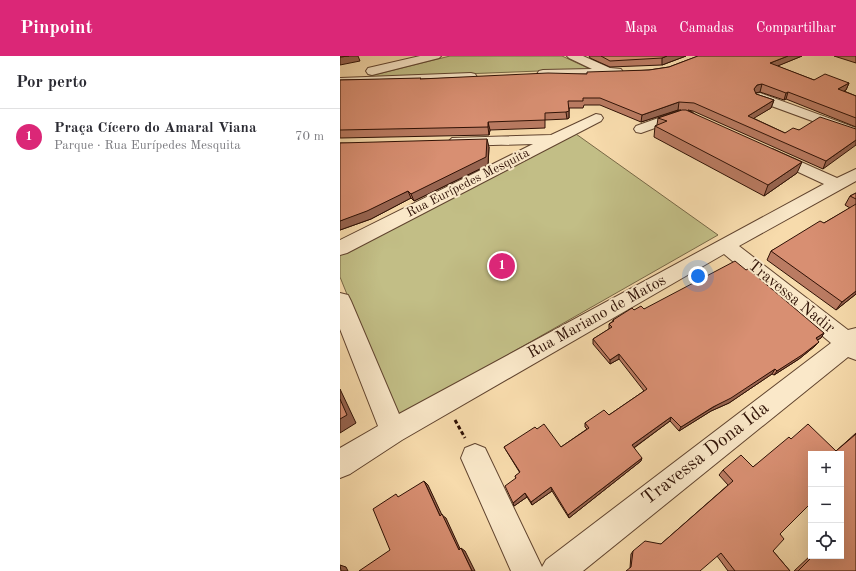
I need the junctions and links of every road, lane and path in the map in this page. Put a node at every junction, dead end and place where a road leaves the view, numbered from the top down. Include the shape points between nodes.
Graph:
1 (435, 56) edge
2 (573, 56) edge
3 (633, 71) edge
4 (610, 72) junction
5 (531, 75) edge
6 (483, 77) edge
7 (340, 81) edge
8 (760, 97) edge
9 (596, 118) dead end
10 (701, 121) edge
11 (641, 129) dead end
12 (856, 133) edge
13 (555, 139) junction
14 (443, 142) edge
15 (756, 147) edge
16 (856, 174) edge
17 (836, 184) junction
18 (725, 245) junction
19 (340, 248) edge
20 (340, 301) edge
21 (853, 343) edge
22 (445, 402) junction
23 (393, 431) junction
24 (475, 458) joint
25 (340, 464) edge
26 (528, 571) edge
27 (557, 571) edge

1 - 7 street via 381,64
2 - 4 street
3 - 4 street
4 - 5 street
6 - 7 street
8 - 12 street
9 - 13 street, Rua Eurípedes Mesquita
10 - 11 street via 683,114
13 - 14 street
13 - 19 street, Rua Eurípedes Mesquita
15 - 17 street
16 - 17 street, Rua Mariano de Matos
17 - 18 street, Rua Mariano de Matos
18 - 21 street, Travessa Nadir
18 - 22 street, Rua Mariano de Matos
20 - 23 street
21 - 27 street, Travessa Dona Ida
22 - 23 street, Rua Mariano de Matos
22 - 24 path
23 - 25 street, Rua Mariano de Matos
24 - 26 street

